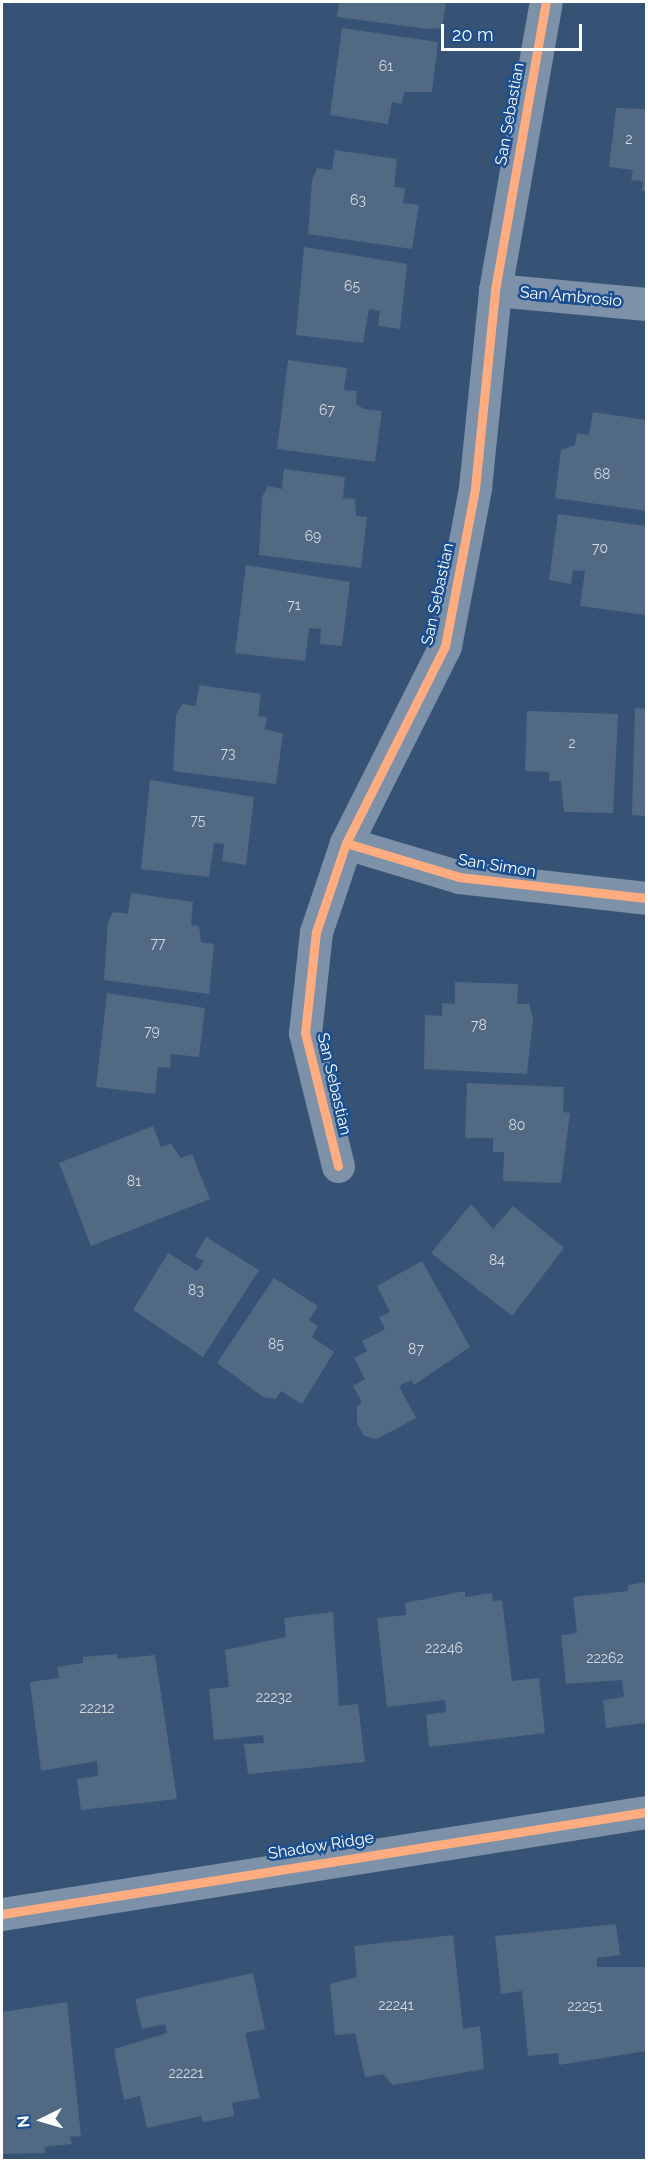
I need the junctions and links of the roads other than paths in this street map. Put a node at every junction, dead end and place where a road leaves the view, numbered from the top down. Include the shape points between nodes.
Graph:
1 (546, 2) edge
2 (495, 290) junction
3 (646, 304) edge
4 (346, 843) junction
5 (646, 898) edge
6 (338, 1166) dead end
7 (646, 1812) edge
8 (2, 1914) edge

1 - 2 street, San Sebastian
2 - 3 street, San Ambrosio
2 - 4 street, San Sebastian via 475,488 445,646
4 - 5 street, San Simon via 459,877
4 - 6 street, San Sebastian via 316,932 305,1033
7 - 8 street, Shadow Ridge

